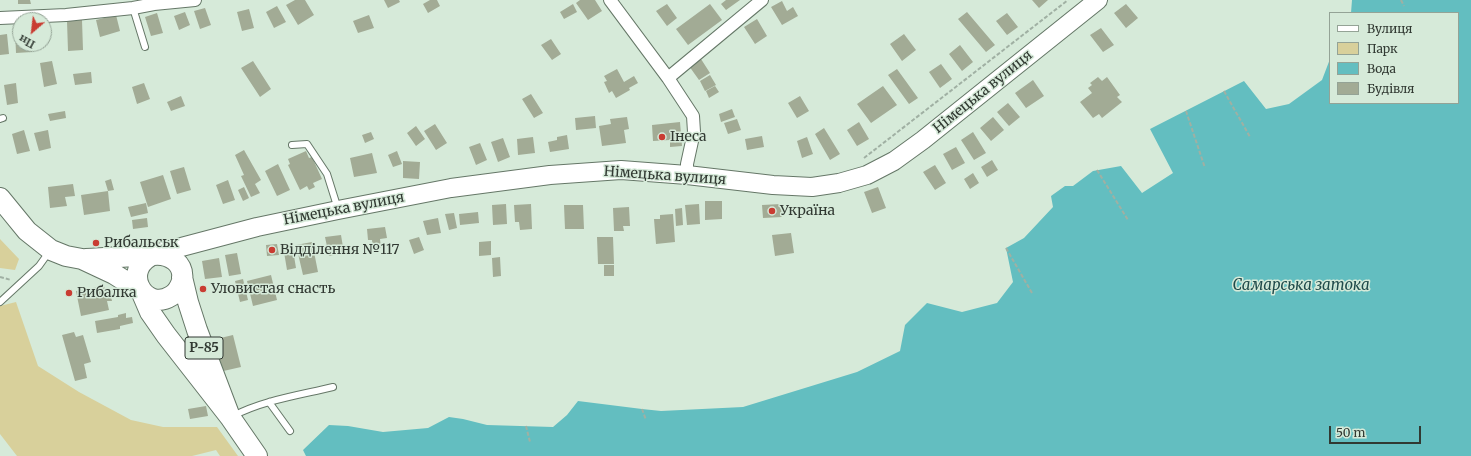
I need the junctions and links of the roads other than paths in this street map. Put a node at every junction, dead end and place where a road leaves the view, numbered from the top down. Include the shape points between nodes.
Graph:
1 (195, 0) edge
2 (610, 0) edge
3 (762, 0) edge
4 (1098, 0) edge
5 (154, 2) edge
6 (133, 8) junction
7 (0, 18) edge
8 (145, 46) dead end
9 (668, 78) junction
10 (292, 145) dead end
11 (687, 175) junction
12 (0, 198) edge
13 (338, 210) junction
14 (195, 243) junction
15 (51, 250) junction
16 (155, 254) junction
17 (82, 259) junction
18 (182, 277) junction
19 (141, 291) junction
20 (0, 302) edge
21 (334, 387) dead end
22 (269, 402) junction
23 (230, 418) junction
24 (290, 431) dead end
25 (257, 456) edge

1 - 5 street
2 - 9 street
3 - 9 street
4 - 11 main road, Німецька вулиця via 924,140 894,161 867,175 812,187
5 - 6 street
6 - 7 street
6 - 8 lane
9 - 11 street via 693,116 694,132
10 - 13 lane via 307,144 327,174
11 - 13 main road, Німецька вулиця via 621,170 550,175 451,188
12 - 15 main road via 27,231
13 - 14 main road, Німецька вулиця
14 - 16 main road, Німецька вулиця
14 - 18 main road via 185,259
15 - 17 main road
15 - 20 lane via 39,266
16 - 17 main road
16 - 18 main road, Р-85 via 174,259
16 - 19 main road via 142,262 138,269 136,276
17 - 19 main road via 114,274
18 - 19 main road via 178,290 167,299 153,299
18 - 23 main road, Р-85 via 188,302
19 - 23 main road via 150,312
21 - 22 lane
22 - 23 lane
22 - 24 lane
23 - 25 main road, Р-85

